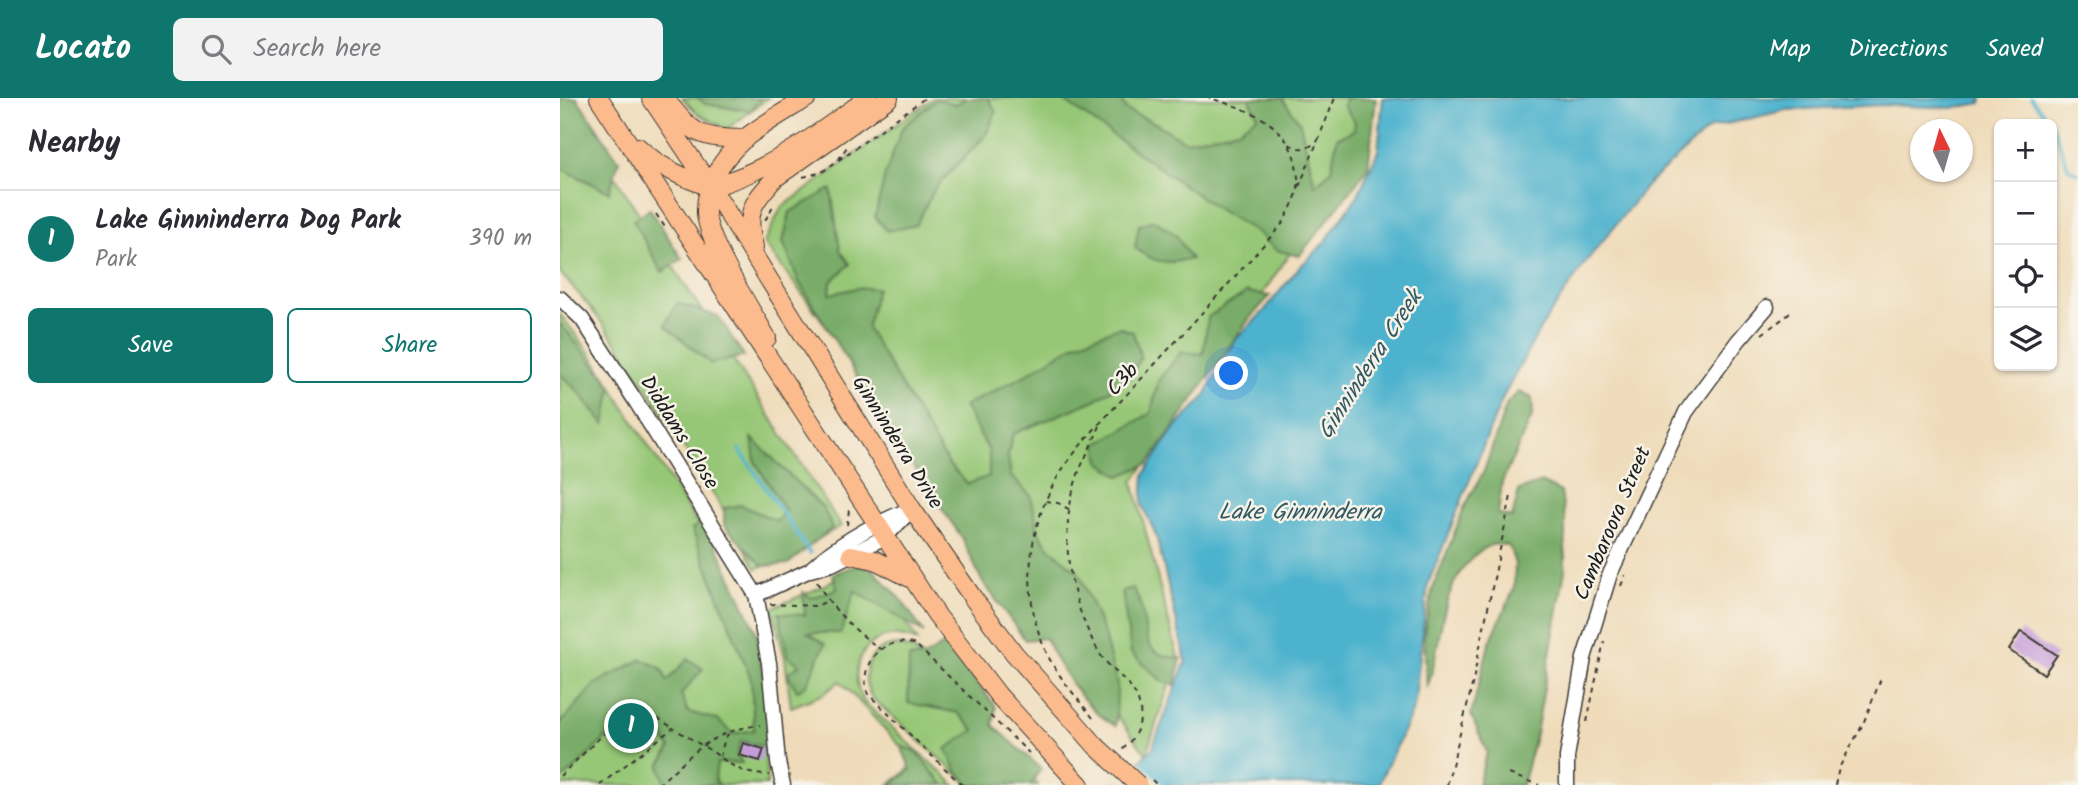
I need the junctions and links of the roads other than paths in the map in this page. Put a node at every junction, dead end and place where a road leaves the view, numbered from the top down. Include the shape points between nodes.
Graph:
1 (599, 98) edge
2 (651, 98) edge
3 (664, 98) edge
4 (807, 98) edge
5 (868, 98) edge
6 (889, 98) edge
7 (618, 129) junction
8 (745, 139) junction
9 (710, 187) junction
10 (757, 262) junction
11 (560, 298) edge
12 (1767, 307) dead end
13 (814, 428) junction
14 (912, 509) junction
15 (881, 531) junction
16 (851, 555) junction
17 (810, 570) junction
18 (913, 580) junction
19 (756, 595) junction
20 (1074, 779) edge
21 (781, 780) edge
22 (1138, 785) edge
23 (1567, 785) edge

1 - 7 main road
2 - 9 main road, Ginninderra Drive
3 - 8 main road via 690,129 705,136
4 - 8 main road
5 - 9 main road via 758,171
6 - 10 main road via 775,178 754,202 749,217
7 - 9 main road via 652,160
7 - 13 main road
8 - 9 main road via 717,169
9 - 10 main road, Ginninderra Drive
9 - 13 main road via 706,215 716,246
10 - 14 main road, Ginninderra Drive
11 - 19 street, Diddams Close via 582,319
12 - 23 street, Cambaroora Street via 1686,411 1610,574 1584,658 1567,757
13 - 15 main road
14 - 15 street
14 - 22 main road, Ginninderra Drive, bridge via 1014,653 1096,746
15 - 16 street
15 - 17 street via 827,554
15 - 18 main road
16 - 17 street
16 - 18 main road via 875,560
17 - 19 street
18 - 20 main road via 998,695
19 - 21 street, Diddams Close via 769,663

